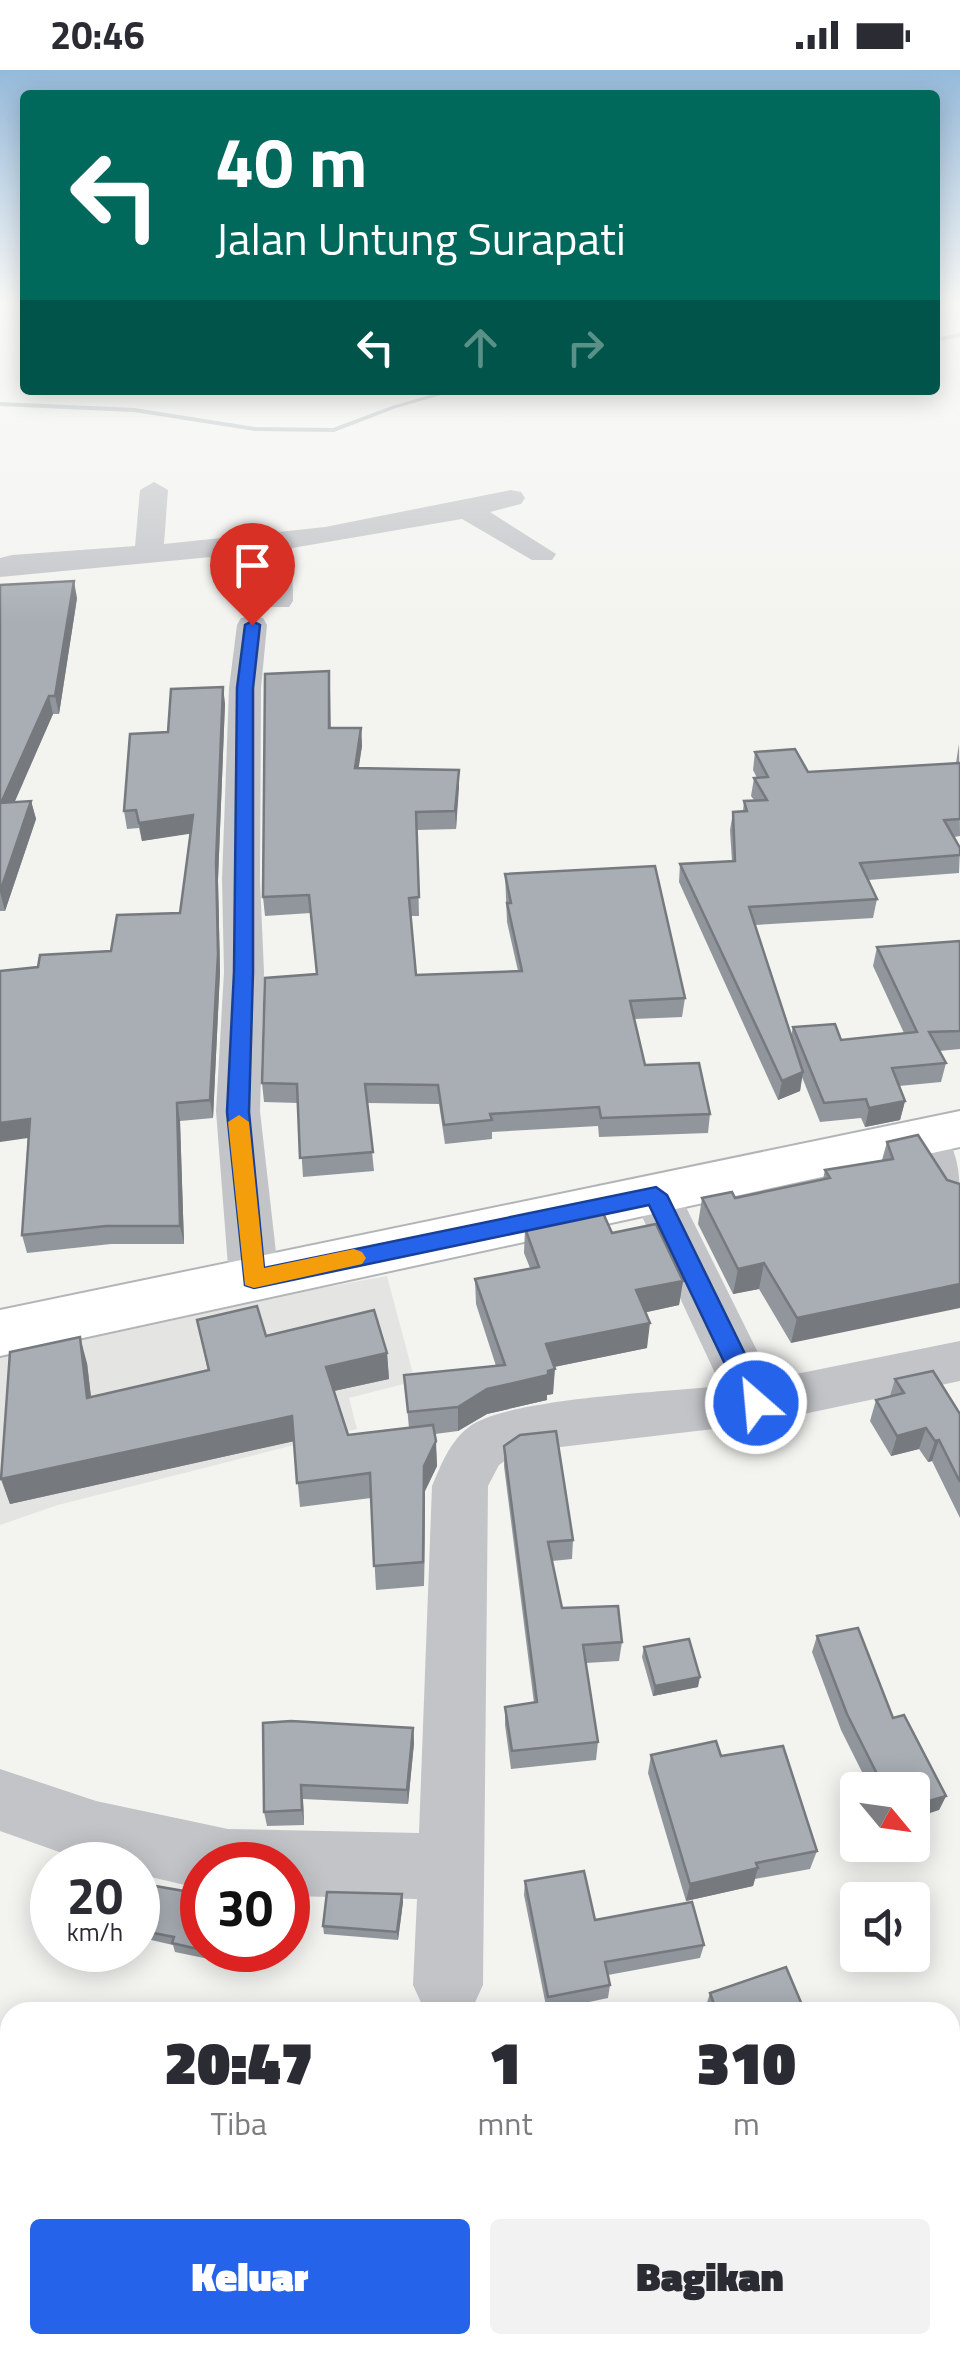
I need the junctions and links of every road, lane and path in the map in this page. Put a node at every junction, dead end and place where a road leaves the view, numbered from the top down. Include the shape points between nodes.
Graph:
1 (154, 490) dead end
2 (511, 498) dead end
3 (467, 510) junction
4 (278, 544) junction
5 (149, 553) junction
6 (542, 554) dead end
7 (0, 568) edge
8 (942, 1134) edge
9 (960, 1192) edge
10 (656, 1195) junction
11 (254, 1279) junction
12 (0, 1333) edge
13 (960, 1361) edge
14 (756, 1403) junction
15 (0, 1800) edge
16 (453, 1867) junction
17 (448, 1985) dead end

1 - 5 street
2 - 3 street
3 - 4 street
3 - 6 street
4 - 5 street
4 - 11 street via 245,688 238,1112
5 - 7 street
8 - 9 street
8 - 10 highway
10 - 11 highway
10 - 14 street
11 - 12 highway
13 - 14 street
14 - 16 street via 516,1430 493,1436 469,1462 460,1486
15 - 16 street via 96,1833 228,1862
16 - 17 street

